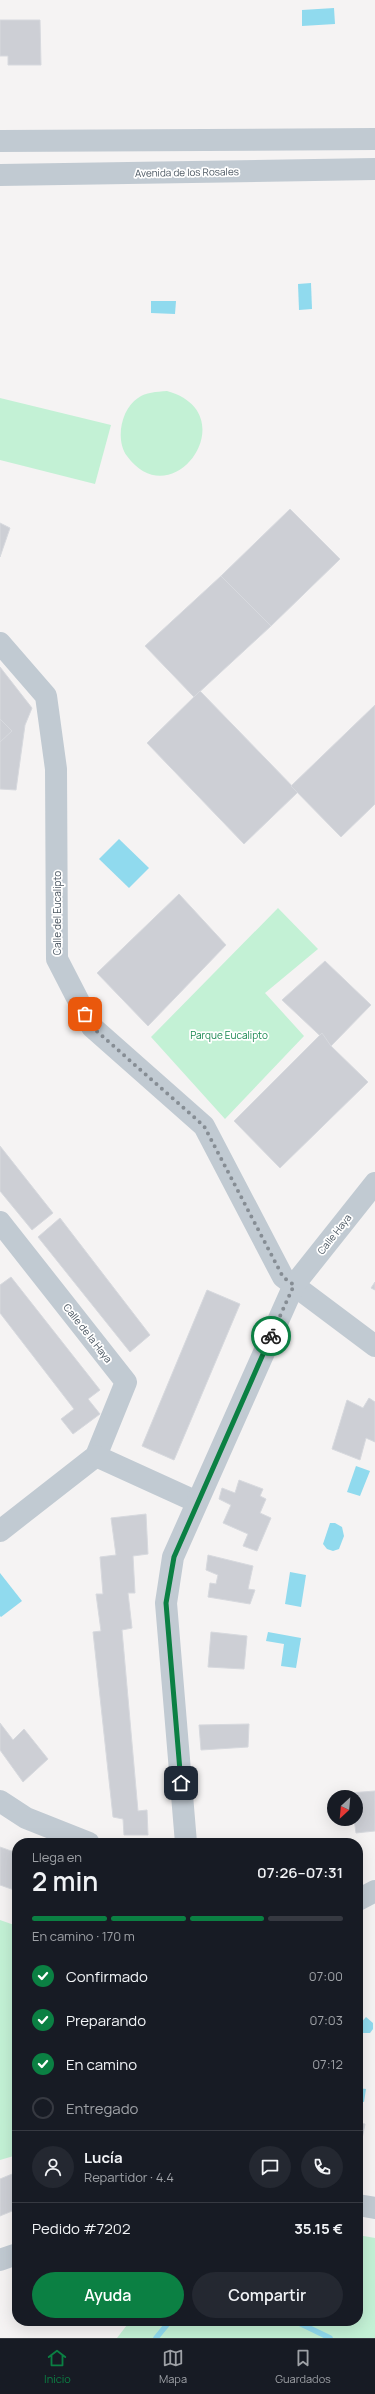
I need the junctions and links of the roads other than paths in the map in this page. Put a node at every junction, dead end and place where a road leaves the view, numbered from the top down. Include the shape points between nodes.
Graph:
1 (375, 138) edge
2 (0, 141) edge
3 (375, 170) edge
4 (0, 175) edge
5 (0, 644) edge
6 (375, 1183) edge
7 (0, 1222) edge
8 (294, 1285) junction
9 (375, 1346) edge
10 (96, 1456) junction
11 (198, 1502) junction
12 (0, 1531) edge
13 (0, 1801) edge
14 (76, 1838) edge
15 (186, 1838) edge
16 (375, 1890) edge
17 (363, 1897) edge
18 (363, 2206) edge
19 (375, 2208) edge
20 (12, 2256) edge
21 (0, 2260) edge

1 - 2 street
3 - 4 street, Avenida de los Rosales
5 - 8 street, Calle del Eucalipto via 46,696 56,769 57,960 92,1027 204,1126 283,1277
6 - 8 street, Calle Haya
7 - 10 street, Calle de la Haya via 126,1382
8 - 9 street, Calle del Eucalipto
8 - 11 street
10 - 11 street
10 - 12 street, Calle de la Haya
11 - 15 street via 174,1557 166,1603
13 - 14 street via 26,1818
16 - 17 street
18 - 19 street
20 - 21 street

